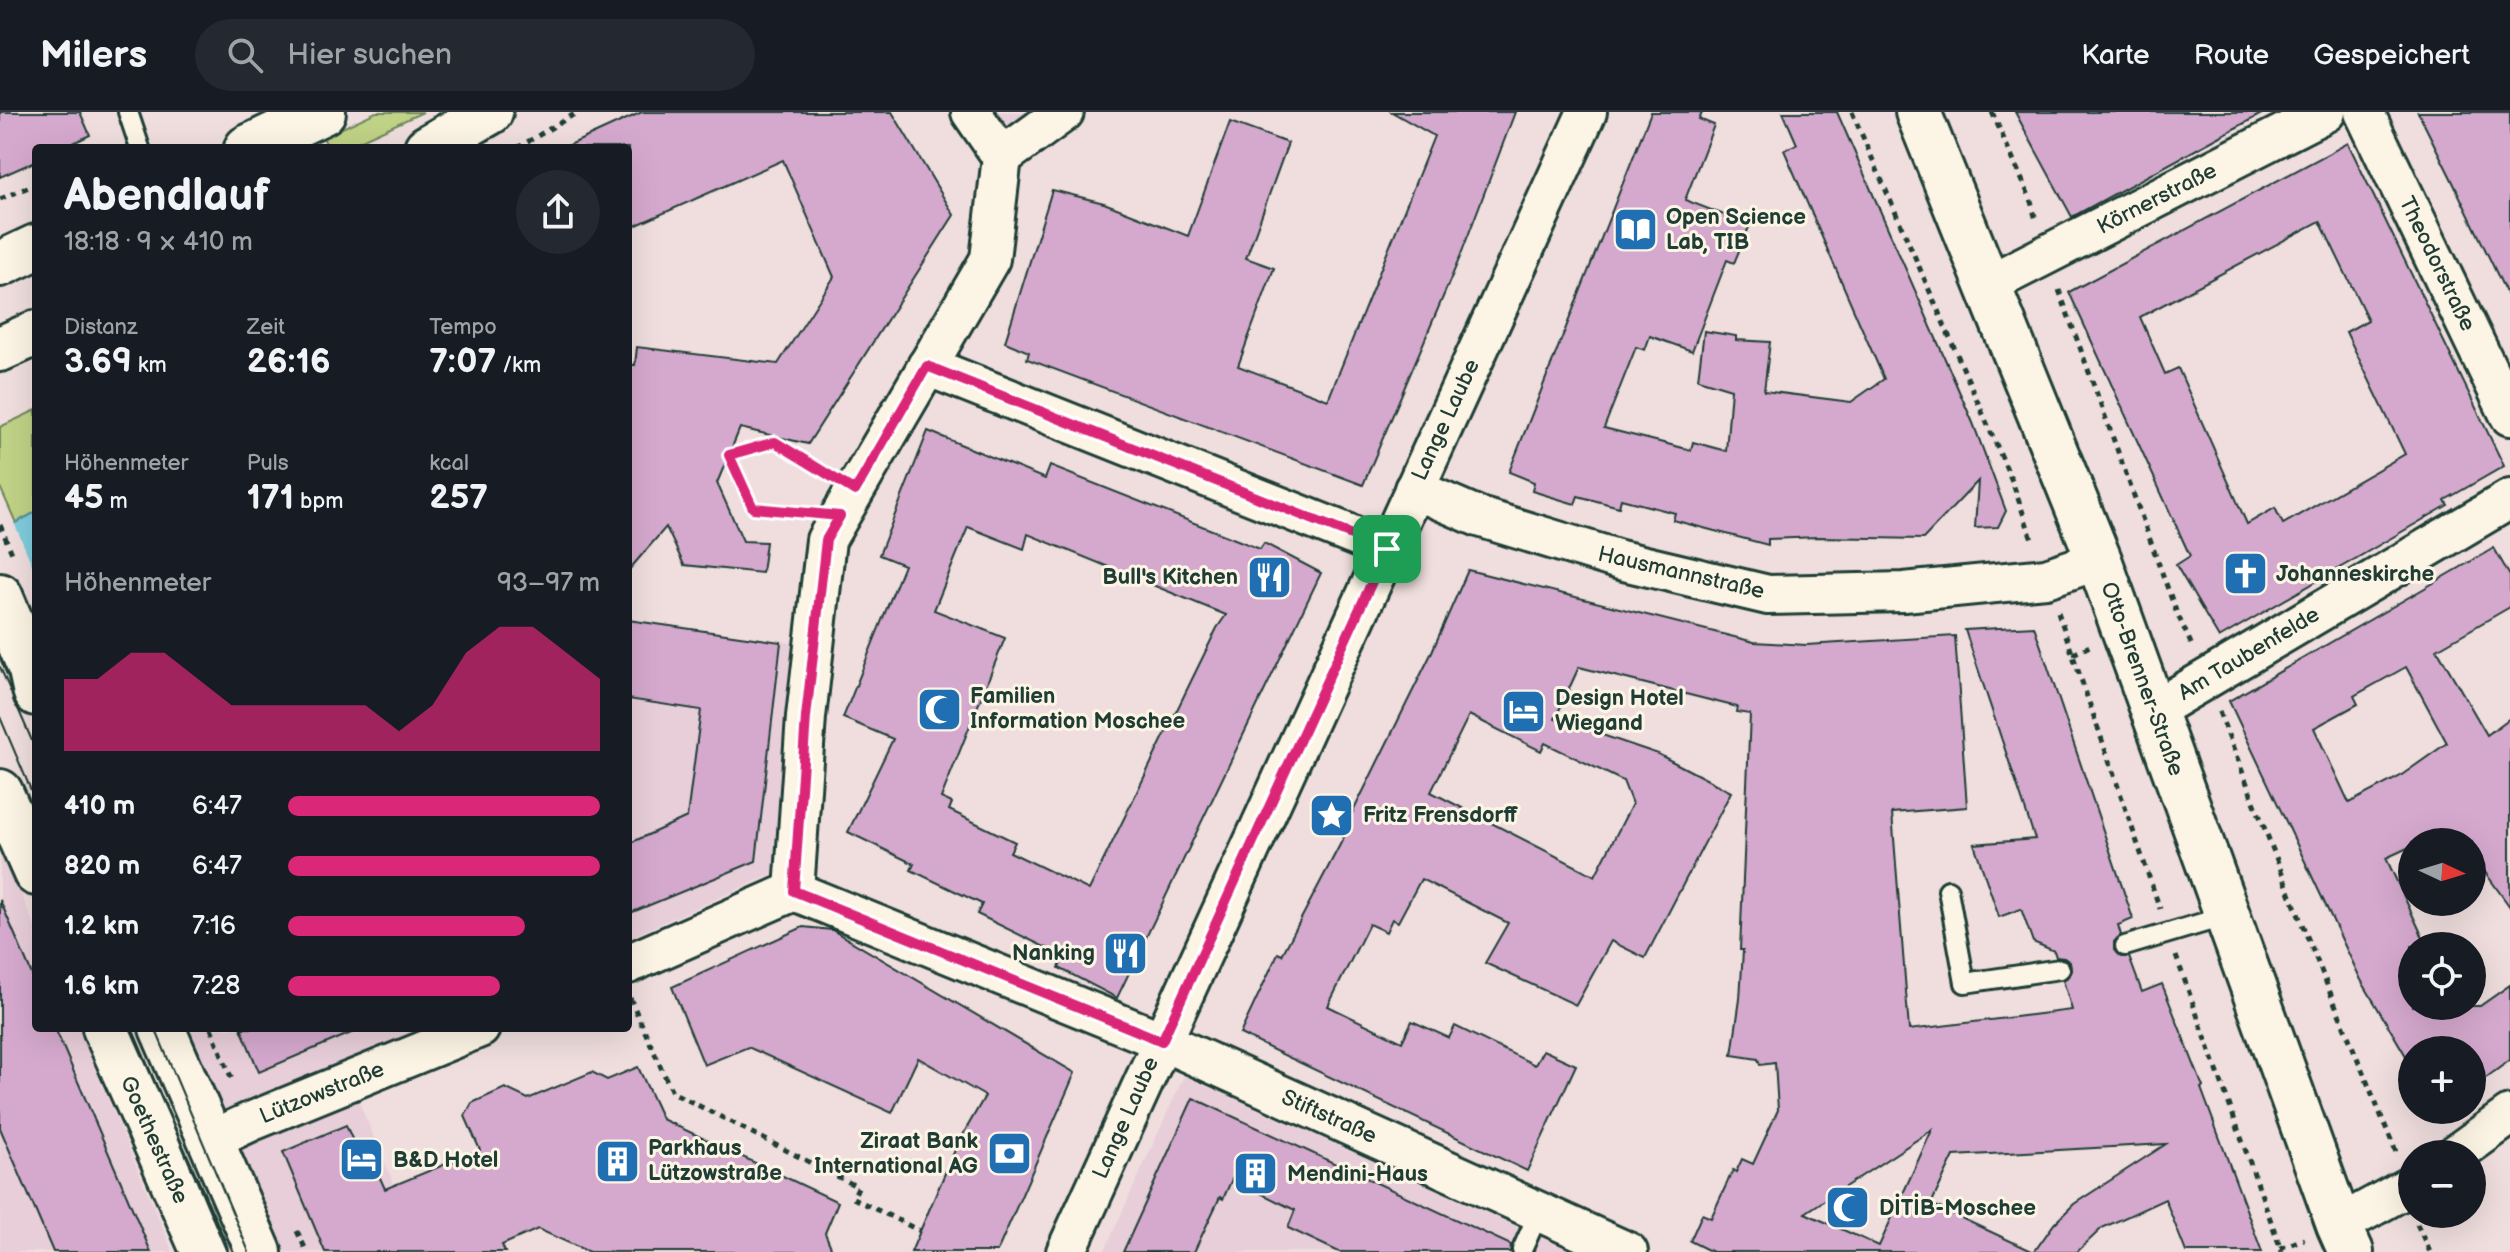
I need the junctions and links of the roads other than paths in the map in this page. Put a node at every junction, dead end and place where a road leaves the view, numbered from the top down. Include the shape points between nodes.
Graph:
1 (128, 112) edge
2 (490, 112) edge
3 (971, 112) edge
4 (1064, 112) edge
5 (1587, 112) edge
6 (1918, 112) edge
7 (2326, 112) edge
8 (2364, 112) edge
9 (319, 113) edge
10 (139, 144) edge
11 (255, 144) edge
12 (434, 144) edge
13 (1002, 157) junction
14 (32, 249) edge
15 (0, 264) edge
16 (1987, 285) junction
17 (32, 335) edge
18 (0, 349) edge
19 (927, 366) junction
20 (2510, 416) edge
21 (1414, 489) junction
22 (2510, 499) edge
23 (1387, 549) junction
24 (2099, 560) junction
25 (0, 596) edge
26 (32, 678) edge
27 (2154, 710) junction
28 (0, 792) edge
29 (32, 864) edge
30 (1948, 890) dead end
31 (794, 891) junction
32 (2226, 916) junction
33 (2125, 946) dead end
34 (632, 962) edge
35 (2060, 969) dead end
36 (107, 1032) edge
37 (164, 1032) edge
38 (467, 1034) edge
39 (1162, 1041) junction
40 (2510, 1115) edge
41 (2475, 1140) edge
42 (209, 1141) junction
43 (2398, 1210) edge
44 (1539, 1212) junction
45 (2345, 1239) edge
46 (1522, 1250) edge
47 (204, 1252) edge
48 (259, 1252) edge
49 (1066, 1252) edge
50 (1628, 1252) edge

1 - 10 lane
2 - 12 street
3 - 13 street
4 - 13 street
5 - 21 street, Lange Laube
6 - 16 street, Otto-Brenner-Straße
7 - 16 street, Körnerstraße
8 - 20 street, Theodorstraße
9 - 11 street
13 - 19 street via 990,259
14 - 15 street
16 - 24 street, Otto-Brenner-Straße
17 - 18 street
19 - 23 street
19 - 31 street via 826,540
21 - 23 street, Lange Laube
21 - 24 street, Hausmannstraße via 1479,517 1620,560 1768,595 1904,592 2046,578
22 - 27 street, Am Taubenfelde
23 - 39 street, Lange Laube
24 - 27 street, Otto-Brenner-Straße
25 - 26 street
27 - 32 street, Otto-Brenner-Straße
28 - 29 street
30 - 35 lane via 1965,983
31 - 34 street
31 - 39 street, Stiftstraße
32 - 33 lane
32 - 45 street, Otto-Brenner-Straße
36 - 47 street, Goethestraße
37 - 42 street
38 - 42 street, Lützowstraße
39 - 44 street, Stiftstraße
39 - 49 street, Lange Laube
40 - 41 street
42 - 48 street
43 - 45 street
44 - 46 lane
44 - 50 street, Stiftstraße

